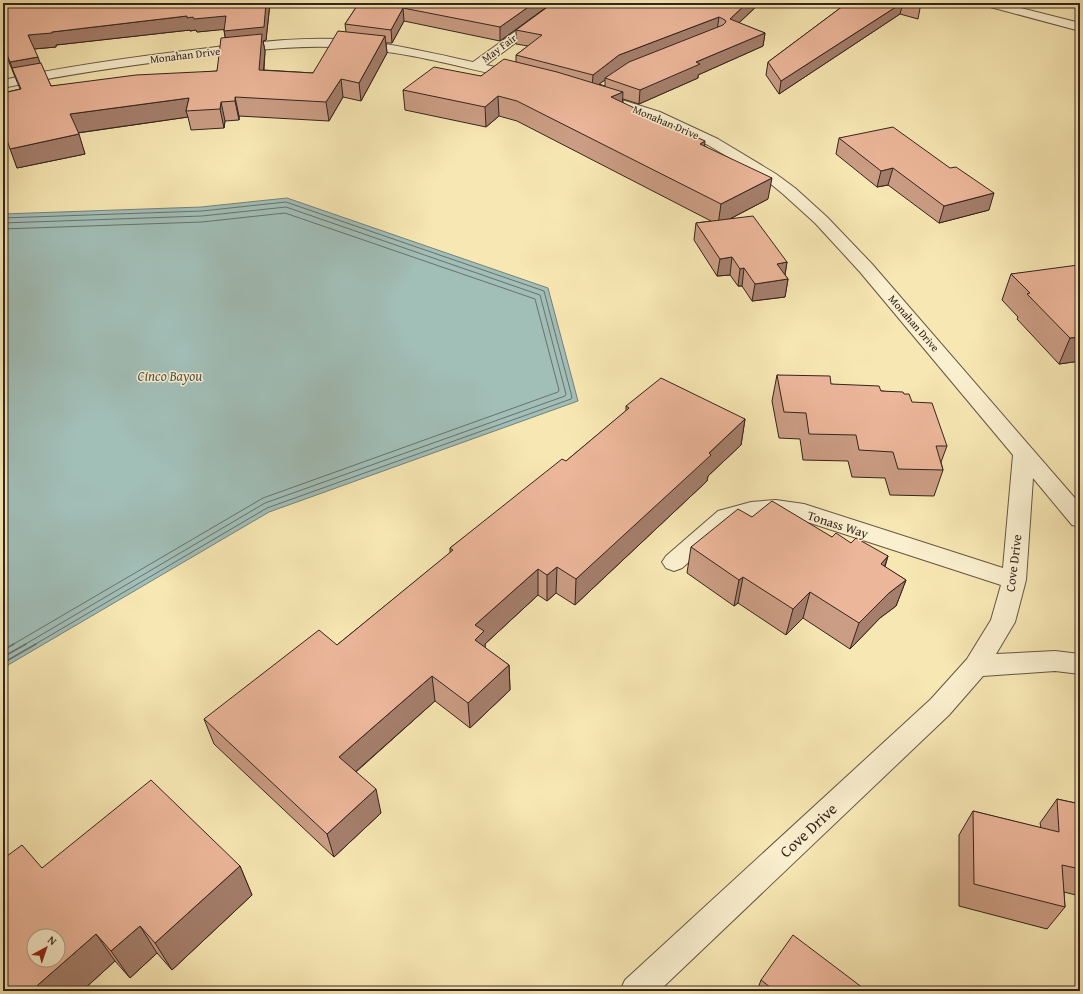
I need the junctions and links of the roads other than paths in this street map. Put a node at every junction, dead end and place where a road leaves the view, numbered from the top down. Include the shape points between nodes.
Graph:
1 (563, 3) edge
2 (986, 3) edge
3 (1080, 27) edge
4 (475, 66) junction
5 (531, 79) edge
6 (3, 84) edge
7 (592, 95) edge
8 (1024, 452) junction
9 (1080, 519) edge
10 (674, 562) dead end
11 (1014, 580) junction
12 (1080, 664) edge
13 (976, 666) junction
14 (636, 991) edge

1 - 4 street, May Fair
2 - 3 street
4 - 5 street, Monahan Drive
4 - 6 street, Monahan Drive via 375,46 298,43 118,63
7 - 8 street, Monahan Drive via 655,115 707,139 735,154 789,191 821,220 866,268
8 - 9 street, Monahan Drive
8 - 11 street, Cove Drive
10 - 11 street, Tonass Way via 726,517 751,510 776,508 796,510
11 - 13 street, Cove Drive via 1003,622
12 - 13 street via 1055,661
13 - 14 street, Cove Drive via 940,707

